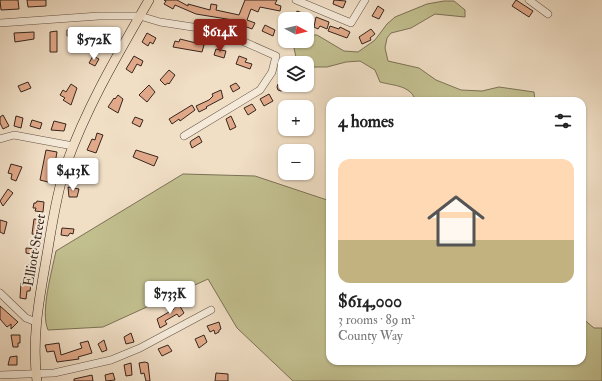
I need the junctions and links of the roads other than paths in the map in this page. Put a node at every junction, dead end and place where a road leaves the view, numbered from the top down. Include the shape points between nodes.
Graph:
1 (149, 0) edge
2 (296, 0) edge
3 (365, 0) edge
4 (529, 0) edge
5 (548, 14) dead end
6 (140, 16) junction
7 (0, 23) edge
8 (184, 136) dead end
9 (0, 139) edge
10 (73, 146) junction
11 (0, 293) edge
12 (211, 310) dead end
13 (36, 322) junction
14 (0, 374) edge
15 (37, 378) edge

1 - 6 main road, Elliott Street
2 - 3 street via 352,23
4 - 5 street
6 - 7 street
6 - 8 street via 231,36 276,56 272,72 260,90
6 - 10 main road, Elliott Street via 99,87
9 - 10 street via 14,135
10 - 13 main road, Elliott Street via 58,194
11 - 13 street via 26,318
12 - 15 street via 130,354
13 - 15 main road, Elliott Street
14 - 15 street

